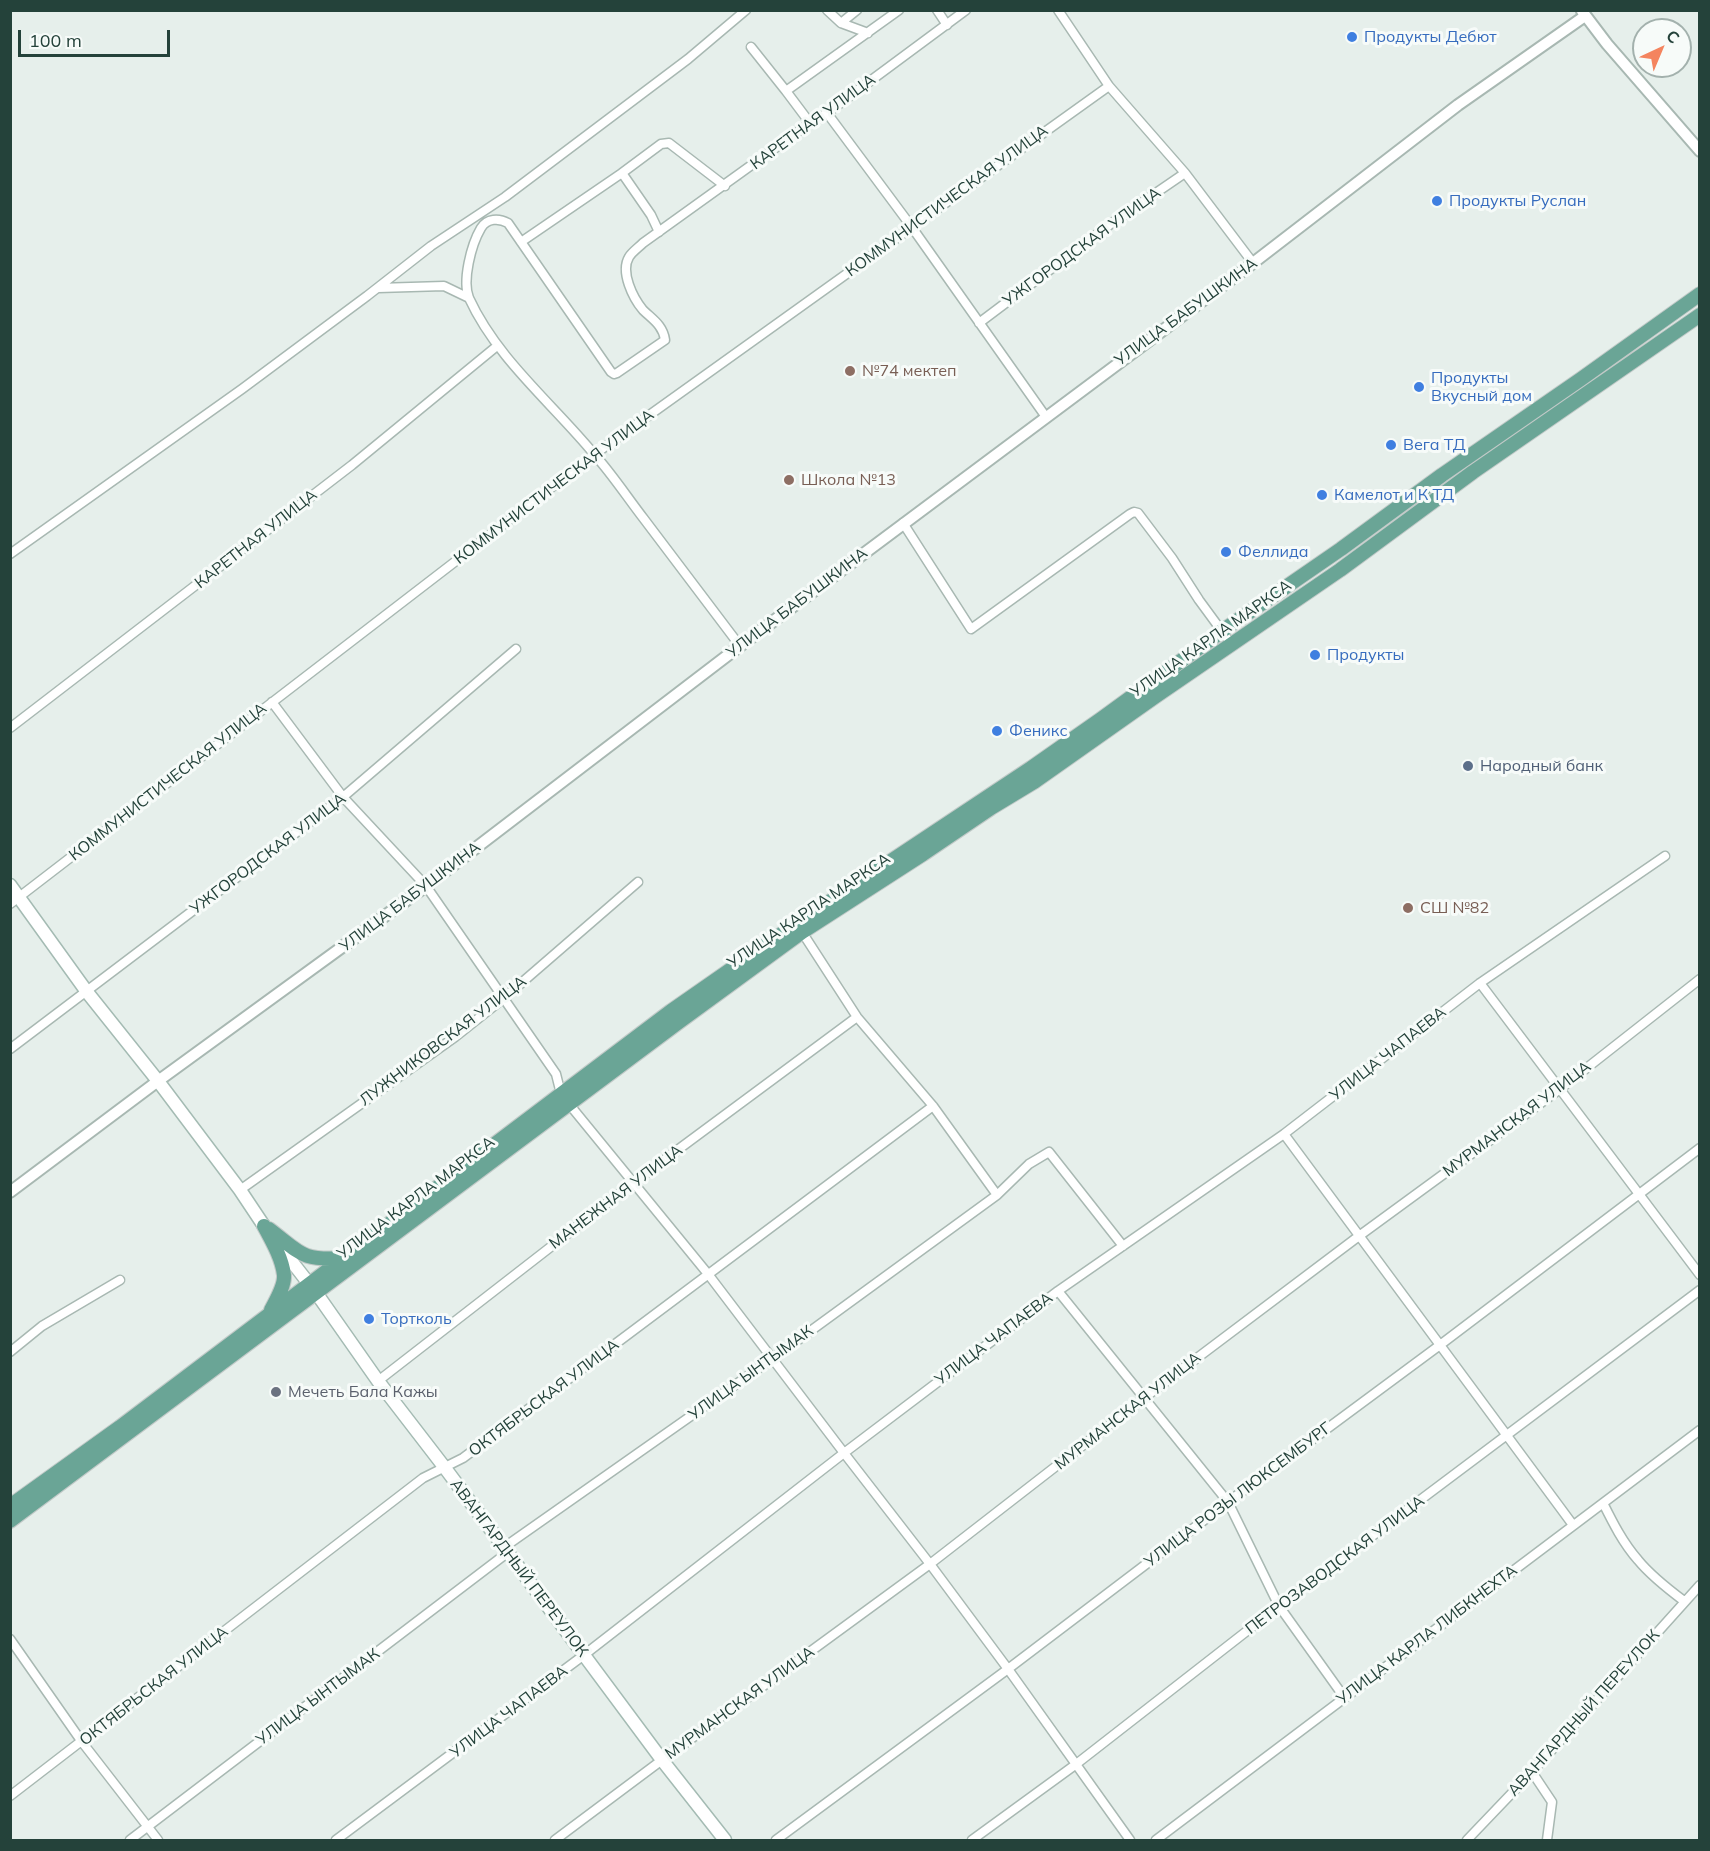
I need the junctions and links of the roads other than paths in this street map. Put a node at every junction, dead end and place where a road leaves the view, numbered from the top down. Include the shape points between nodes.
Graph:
1 (746, 10) edge
2 (827, 10) edge
3 (857, 10) edge
4 (899, 10) edge
5 (937, 10) edge
6 (966, 10) edge
7 (1058, 10) edge
8 (1583, 13) edge
9 (841, 23) junction
10 (947, 25) junction
11 (868, 33) junction
12 (751, 47) dead end
13 (1109, 86) junction
14 (786, 91) junction
15 (827, 113) junction
16 (810, 123) junction
17 (1700, 151) edge
18 (1185, 172) junction
19 (621, 173) junction
20 (725, 186) junction
21 (482, 213) junction
22 (488, 222) junction
23 (911, 226) junction
24 (659, 232) junction
25 (521, 242) junction
26 (1253, 263) junction
27 (377, 288) junction
28 (1700, 294) edge
29 (470, 298) junction
30 (1700, 315) edge
31 (979, 322) junction
32 (498, 346) junction
33 (1046, 417) junction
34 (595, 454) junction
35 (903, 523) junction
36 (10, 554) edge
37 (1222, 631) junction
38 (1232, 645) junction
39 (740, 646) junction
40 (516, 649) dead end
41 (272, 702) junction
42 (10, 728) edge
43 (343, 797) junction
44 (1665, 856) dead end
45 (638, 882) dead end
46 (10, 885) edge
47 (426, 886) junction
48 (15, 901) edge
49 (802, 932) junction
50 (1700, 979) edge
51 (1480, 983) junction
52 (87, 992) junction
53 (504, 998) junction
54 (857, 1017) junction
55 (10, 1049) edge
56 (158, 1081) junction
57 (1560, 1089) junction
58 (565, 1099) junction
59 (933, 1106) junction
60 (1284, 1134) junction
61 (1700, 1148) edge
62 (633, 1183) junction
63 (240, 1190) junction
64 (10, 1192) edge
65 (1640, 1194) junction
66 (997, 1195) junction
67 (264, 1226) junction
68 (1359, 1236) junction
69 (1123, 1246) junction
70 (344, 1258) junction
71 (708, 1274) junction
72 (1700, 1275) edge
73 (120, 1280) dead end
74 (313, 1289) junction
75 (1700, 1290) edge
76 (1058, 1291) junction
77 (269, 1314) junction
78 (1440, 1345) junction
79 (10, 1352) edge
80 (772, 1359) junction
81 (378, 1380) junction
82 (1144, 1398) junction
83 (1700, 1430) edge
84 (1507, 1436) junction
85 (844, 1453) junction
86 (445, 1468) junction
87 (1228, 1502) junction
88 (1603, 1503) junction
89 (10, 1506) edge
90 (10, 1521) edge
91 (1573, 1526) junction
92 (505, 1551) junction
93 (930, 1564) junction
94 (1700, 1585) edge
95 (1684, 1601) junction
96 (1279, 1606) junction
97 (12, 1645) edge
98 (584, 1656) junction
99 (1008, 1669) junction
100 (1344, 1697) junction
101 (82, 1742) junction
102 (662, 1760) junction
103 (1075, 1765) junction
104 (1532, 1772) junction
105 (10, 1796) edge
106 (147, 1827) junction
107 (130, 1840) edge
108 (158, 1840) edge
109 (336, 1840) edge
110 (555, 1840) edge
111 (725, 1840) edge
112 (776, 1840) edge
113 (972, 1840) edge
114 (1130, 1840) edge
115 (1156, 1840) edge
116 (1467, 1840) edge
117 (1547, 1840) edge

1 - 21 street via 688,59
2 - 9 street
3 - 9 street
4 - 11 street
5 - 10 street
6 - 10 street, КАРЕТНАЯ УЛИЦА
7 - 13 street
8 - 17 street
8 - 26 street, УЛИЦА БАБУШКИНА
9 - 11 street
10 - 15 street, КАРЕТНАЯ УЛИЦА
11 - 14 street
12 - 14 street
13 - 18 street
13 - 23 street, КОММУНИСТИЧЕСКАЯ УЛИЦА
14 - 16 street
15 - 16 street, КАРЕТНАЯ УЛИЦА
15 - 23 street
16 - 20 street, КАРЕТНАЯ УЛИЦА
18 - 26 street
18 - 31 street, УЖГОРОДСКАЯ УЛИЦА
19 - 20 street via 661,144 669,143
19 - 24 street
19 - 25 street
20 - 24 street, КАРЕТНАЯ УЛИЦА
21 - 22 street
21 - 27 street
22 - 25 street via 500,219 508,223
22 - 29 street via 482,226 474,246 466,278
23 - 31 street
23 - 34 street, КОММУНИСТИЧЕСКАЯ УЛИЦА
24 - 25 street, КАРЕТНАЯ УЛИЦА via 628,258 625,278 641,308 659,324 665,340 614,374
26 - 33 street, УЛИЦА БАБУШКИНА
27 - 29 street via 444,286
27 - 36 street
28 - 37 main road, УЛИЦА КАРЛА МАРКСА
29 - 32 street
30 - 38 main road, УЛИЦА КАРЛА МАРКСА
31 - 33 street
32 - 34 street
32 - 42 street, КАРЕТНАЯ УЛИЦА via 352,465
33 - 35 street, УЛИЦА БАБУШКИНА
34 - 39 street
34 - 41 street, КОММУНИСТИЧЕСКАЯ УЛИЦА
35 - 37 street via 971,629 1134,512 1138,513
35 - 39 street, УЛИЦА БАБУШКИНА
37 - 38 street
37 - 58 main road, УЛИЦА КАРЛА МАРКСА via 1031,768 671,1011
38 - 49 main road, УЛИЦА КАРЛА МАРКСА via 1034,782
39 - 47 street, УЛИЦА БАБУШКИНА
40 - 43 street, УЖГОРОДСКАЯ УЛИЦА
41 - 43 street
41 - 48 street, КОММУНИСТИЧЕСКАЯ УЛИЦА
43 - 47 street
43 - 52 street, УЖГОРОДСКАЯ УЛИЦА
44 - 51 street, УЛИЦА ЧАПАЕВА
45 - 53 street, ЛУЖНИКОВСКАЯ УЛИЦА
46 - 48 main road, АВАНГАРДНЫЙ ПЕРЕУЛОК
47 - 53 street
47 - 56 street, УЛИЦА БАБУШКИНА
48 - 52 main road, АВАНГАРДНЫЙ ПЕРЕУЛОК
49 - 54 street
49 - 58 main road, УЛИЦА КАРЛА МАРКСА
50 - 57 street, МУРМАНСКАЯ УЛИЦА
51 - 57 street
51 - 60 street, УЛИЦА ЧАПАЕВА
52 - 55 street, УЖГОРОДСКАЯ УЛИЦА
52 - 56 main road, АВАНГАРДНЫЙ ПЕРЕУЛОК
53 - 58 street via 556,1074
53 - 63 street, ЛУЖНИКОВСКАЯ УЛИЦА
54 - 59 street
54 - 62 street, МАНЕЖНАЯ УЛИЦА
56 - 63 main road, АВАНГАРДНЫЙ ПЕРЕУЛОК
56 - 64 street, УЛИЦА БАБУШКИНА
57 - 65 street
57 - 68 street, МУРМАНСКАЯ УЛИЦА
58 - 62 street
58 - 70 main road, УЛИЦА КАРЛА МАРКСА
58 - 74 main road, УЛИЦА КАРЛА МАРКСА
59 - 66 street
59 - 71 street, ОКТЯБРЬСКАЯ УЛИЦА
60 - 68 street
60 - 69 street, УЛИЦА ЧАПАЕВА
61 - 65 street, УЛИЦА РОЗЫ ЛЮКСЕМБУРГ
62 - 71 street
62 - 81 street, МАНЕЖНАЯ УЛИЦА
63 - 67 main road, АВАНГАРДНЫЙ ПЕРЕУЛОК
65 - 72 street
65 - 78 street, УЛИЦА РОЗЫ ЛЮКСЕМБУРГ
66 - 69 street, УЛИЦА ЫНТЫМАК via 1029,1164 1049,1152
66 - 80 street, УЛИЦА ЫНТЫМАК
67 - 70 main road via 308,1258
67 - 74 main road, АВАНГАРДНЫЙ ПЕРЕУЛОК
67 - 77 main road via 284,1276
68 - 78 street
68 - 82 street, МУРМАНСКАЯ УЛИЦА
69 - 76 street, УЛИЦА ЧАПАЕВА
70 - 74 main road, УЛИЦА КАРЛА МАРКСА
71 - 80 street
71 - 86 street, ОКТЯБРЬСКАЯ УЛИЦА
73 - 79 street via 42,1326
74 - 77 main road, УЛИЦА КАРЛА МАРКСА
74 - 81 main road, АВАНГАРДНЫЙ ПЕРЕУЛОК
74 - 90 main road, УЛИЦА КАРЛА МАРКСА
75 - 84 street, ПЕТРОЗАВОДСКАЯ УЛИЦА
76 - 82 street
76 - 85 street, УЛИЦА ЧАПАЕВА
77 - 89 main road, УЛИЦА КАРЛА МАРКСА
78 - 84 street
78 - 87 street, УЛИЦА РОЗЫ ЛЮКСЕМБУРГ
80 - 85 street
80 - 92 street, УЛИЦА ЫНТЫМАК
81 - 86 main road, АВАНГАРДНЫЙ ПЕРЕУЛОК
82 - 87 street
82 - 93 street, МУРМАНСКАЯ УЛИЦА
83 - 88 street, УЛИЦА КАРЛА ЛИБКНЕХТА
84 - 91 street
84 - 96 street, ПЕТРОЗАВОДСКАЯ УЛИЦА
85 - 93 street
85 - 98 street, УЛИЦА ЧАПАЕВА
86 - 92 main road, АВАНГАРДНЫЙ ПЕРЕУЛОК
86 - 101 street, ОКТЯБРЬСКАЯ УЛИЦА via 423,1478
87 - 96 street
87 - 99 street, УЛИЦА РОЗЫ ЛЮКСЕМБУРГ
88 - 91 street, УЛИЦА КАРЛА ЛИБКНЕХТА
88 - 95 street via 1639,1563
91 - 100 street, УЛИЦА КАРЛА ЛИБКНЕХТА
92 - 98 main road, АВАНГАРДНЫЙ ПЕРЕУЛОК
92 - 106 street, УЛИЦА ЫНТЫМАК
93 - 99 street
93 - 102 street, МУРМАНСКАЯ УЛИЦА
94 - 95 street, АВАНГАРДНЫЙ ПЕРЕУЛОК
95 - 104 street, АВАНГАРДНЫЙ ПЕРЕУЛОК
96 - 100 street
96 - 103 street, ПЕТРОЗАВОДСКАЯ УЛИЦА
97 - 101 street
98 - 102 main road, АВАНГАРДНЫЙ ПЕРЕУЛОК
98 - 109 street, УЛИЦА ЧАПАЕВА
99 - 103 street
99 - 112 street, УЛИЦА РОЗЫ ЛЮКСЕМБУРГ
100 - 115 street, УЛИЦА КАРЛА ЛИБКНЕХТА
101 - 105 street, ОКТЯБРЬСКАЯ УЛИЦА
101 - 106 street
102 - 110 street, МУРМАНСКАЯ УЛИЦА
102 - 111 main road, АВАНГАРДНЫЙ ПЕРЕУЛОК
103 - 113 street, ПЕТРОЗАВОДСКАЯ УЛИЦА
103 - 114 street
104 - 116 street, АВАНГАРДНЫЙ ПЕРЕУЛОК
104 - 117 street via 1552,1802
106 - 107 street, УЛИЦА ЫНТЫМАК
106 - 108 street

